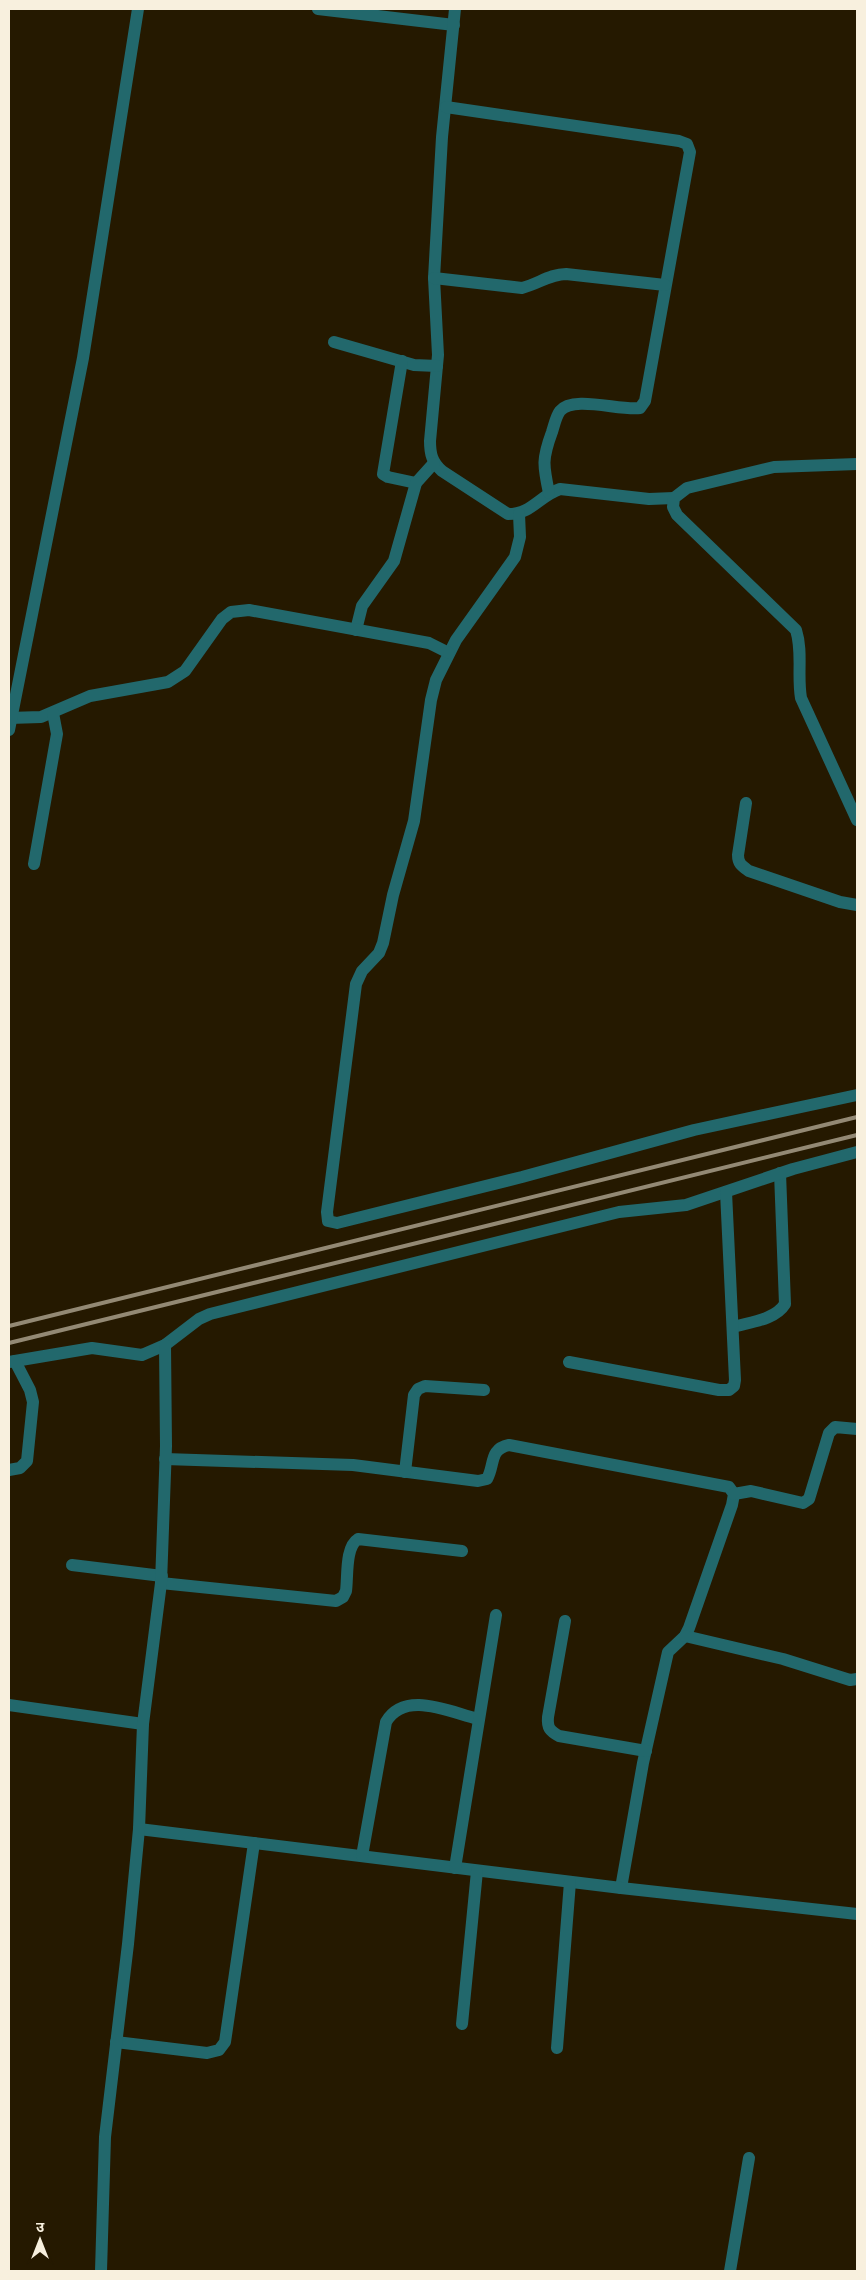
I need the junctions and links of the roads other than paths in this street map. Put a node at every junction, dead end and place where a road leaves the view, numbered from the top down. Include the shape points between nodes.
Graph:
1 (138, 9) edge
2 (318, 9) edge
3 (455, 9) edge
4 (454, 25) junction
5 (446, 107) junction
6 (434, 278) junction
7 (665, 285) junction
8 (334, 342) dead end
9 (402, 361) junction
10 (438, 366) junction
11 (434, 463) junction
12 (857, 464) edge
13 (416, 484) junction
14 (549, 493) junction
15 (674, 498) junction
16 (520, 514) junction
17 (356, 630) junction
18 (449, 653) junction
19 (53, 713) junction
20 (10, 722) edge
21 (746, 803) dead end
22 (857, 820) edge
23 (34, 864) dead end
24 (857, 905) edge
25 (857, 1095) edge
26 (857, 1152) edge
27 (780, 1173) junction
28 (726, 1192) junction
29 (733, 1327) junction
30 (165, 1346) junction
31 (12, 1362) edge
32 (569, 1362) dead end
33 (484, 1390) dead end
34 (857, 1429) edge
35 (165, 1459) junction
36 (9, 1470) edge
37 (405, 1472) junction
38 (734, 1494) junction
39 (462, 1551) dead end
40 (72, 1565) dead end
41 (162, 1580) junction
42 (496, 1615) dead end
43 (565, 1621) dead end
44 (685, 1636) junction
45 (857, 1679) edge
46 (9, 1706) edge
47 (478, 1719) junction
48 (143, 1724) junction
49 (646, 1751) junction
50 (139, 1829) junction
51 (254, 1843) junction
52 (362, 1856) junction
53 (455, 1868) junction
54 (476, 1870) junction
55 (570, 1882) junction
56 (621, 1888) junction
57 (857, 1914) edge
58 (462, 2024) dead end
59 (116, 2042) junction
60 (557, 2048) dead end
61 (749, 2158) dead end
62 (101, 2271) edge
63 (730, 2271) edge

1 - 20 street via 84,358
2 - 4 street
3 - 4 street
4 - 5 street
5 - 6 street
5 - 7 street via 679,140 686,144 690,152
6 - 7 street via 522,288 557,274 566,274
6 - 10 street
7 - 14 street via 645,401 640,408 578,404 567,405 559,412 544,454
8 - 9 street
9 - 10 street
9 - 13 street via 383,474
10 - 11 street via 430,441
11 - 13 street
11 - 16 street via 508,514
12 - 15 street via 774,467 687,488
13 - 17 street via 394,561 362,606
14 - 15 street via 560,489 649,499
14 - 16 street
15 - 22 street via 673,507 677,515 796,630 801,698
16 - 18 street via 519,548 515,557
17 - 18 street via 429,643
17 - 19 street via 248,610 230,612 178,677 168,682 90,696
18 - 25 street via 432,691 414,821 393,895 384,944 362,971 356,984 328,1221 338,1223 694,1130
19 - 20 street
19 - 23 street via 57,734
21 - 24 street via 738,855 742,866 840,902
26 - 27 street
27 - 28 street
27 - 29 street via 785,1304 772,1316
28 - 29 street
28 - 30 street via 686,1205 619,1212 210,1314
29 - 32 street via 735,1380 730,1390
30 - 31 street via 142,1355 92,1348
30 - 35 street
31 - 36 street via 30,1390 33,1402 27,1461 20,1468
33 - 37 street via 425,1386 418,1389 414,1395
34 - 38 street via 835,1427 830,1433 809,1499 803,1503 751,1491
35 - 37 street via 353,1465
35 - 41 street
37 - 38 street via 478,1481 487,1479 494,1453 509,1445 718,1483 729,1487
38 - 44 street
39 - 41 street via 358,1540 351,1549 346,1591 336,1600
40 - 41 street
41 - 48 street
42 - 47 street
43 - 49 street via 548,1717 551,1732
44 - 45 street via 783,1659 850,1680
44 - 49 street via 668,1652
46 - 48 street
47 - 52 street via 415,1704 402,1706 391,1714 386,1722
47 - 53 street
48 - 50 street
49 - 56 street
50 - 51 street
50 - 59 street
51 - 52 street
51 - 59 street via 225,2042 219,2050 207,2054
52 - 53 street
53 - 54 street
54 - 55 street
54 - 58 street
55 - 56 street
55 - 60 street
56 - 57 street
59 - 62 street via 105,2137
61 - 63 street

